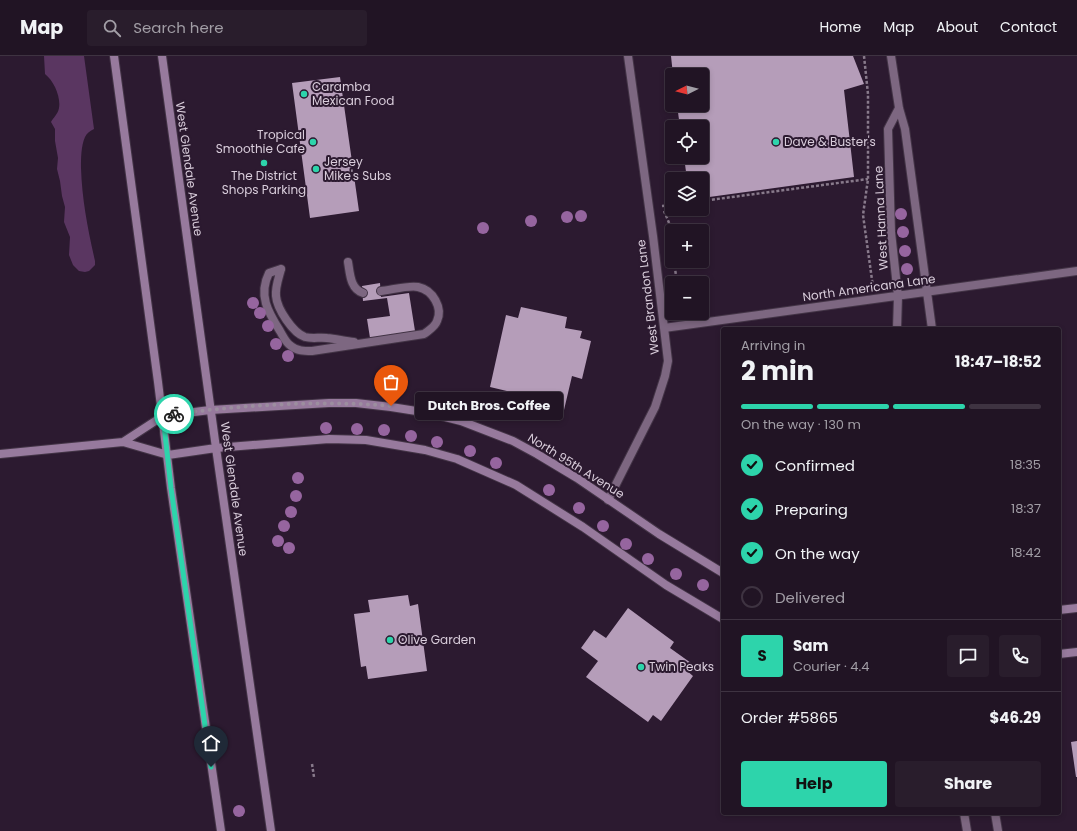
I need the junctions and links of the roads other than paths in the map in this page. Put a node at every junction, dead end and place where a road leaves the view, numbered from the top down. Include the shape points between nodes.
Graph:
1 (114, 56) edge
2 (162, 56) edge
3 (628, 56) edge
4 (891, 56) edge
5 (899, 108) junction
6 (348, 262) dead end
7 (1077, 271) edge
8 (381, 291) dead end
9 (927, 292) junction
10 (363, 293) dead end
11 (898, 296) junction
12 (896, 327) edge
13 (932, 327) edge
14 (664, 328) junction
15 (361, 344) junction
16 (210, 410) junction
17 (163, 416) junction
18 (123, 442) junction
19 (216, 448) junction
20 (0, 454) edge
21 (168, 454) junction
22 (608, 500) junction
23 (721, 572) edge
24 (1077, 608) edge
25 (1061, 610) edge
26 (721, 618) edge
27 (1077, 652) edge
28 (1061, 654) edge
29 (964, 815) edge
30 (995, 815) edge
31 (221, 831) edge
32 (271, 831) edge
33 (967, 831) edge
34 (998, 831) edge

1 - 17 main road
2 - 16 main road, West Glendale Avenue
3 - 14 street, West Brandon Lane
4 - 5 street
5 - 9 street via 905,129
5 - 11 street, West Hanna Lane via 888,129 891,232
6 - 10 street via 354,286
7 - 9 street, North Americana Lane
8 - 15 street via 419,287 427,291 438,305 437,321 433,328 424,334
9 - 11 street, North Americana Lane
9 - 13 street
11 - 12 street, West Hanna Lane
11 - 14 street, North Americana Lane
14 - 22 street, West Brandon Lane via 668,361 666,376 655,407
15 - 15 street via 312,351 299,350 289,345 266,307 265,283 269,273 281,269 276,296 291,327 299,334 307,338 326,338
16 - 17 main road, North 95th Avenue
16 - 19 main road, West Glendale Avenue
16 - 22 main road, North 95th Avenue via 336,403 391,406 429,413 461,421 512,440 577,478
17 - 18 main road, North 95th Avenue
17 - 21 main road
18 - 20 main road, North 95th Avenue
18 - 21 main road, North 95th Avenue
19 - 21 main road, North 95th Avenue
19 - 26 main road, North 95th Avenue via 323,439 366,440 425,450 457,459 516,485 549,504 666,585
19 - 32 main road, West Glendale Avenue
21 - 31 main road
22 - 23 main road, North 95th Avenue
24 - 25 main road
27 - 28 main road
29 - 33 street
30 - 34 street

